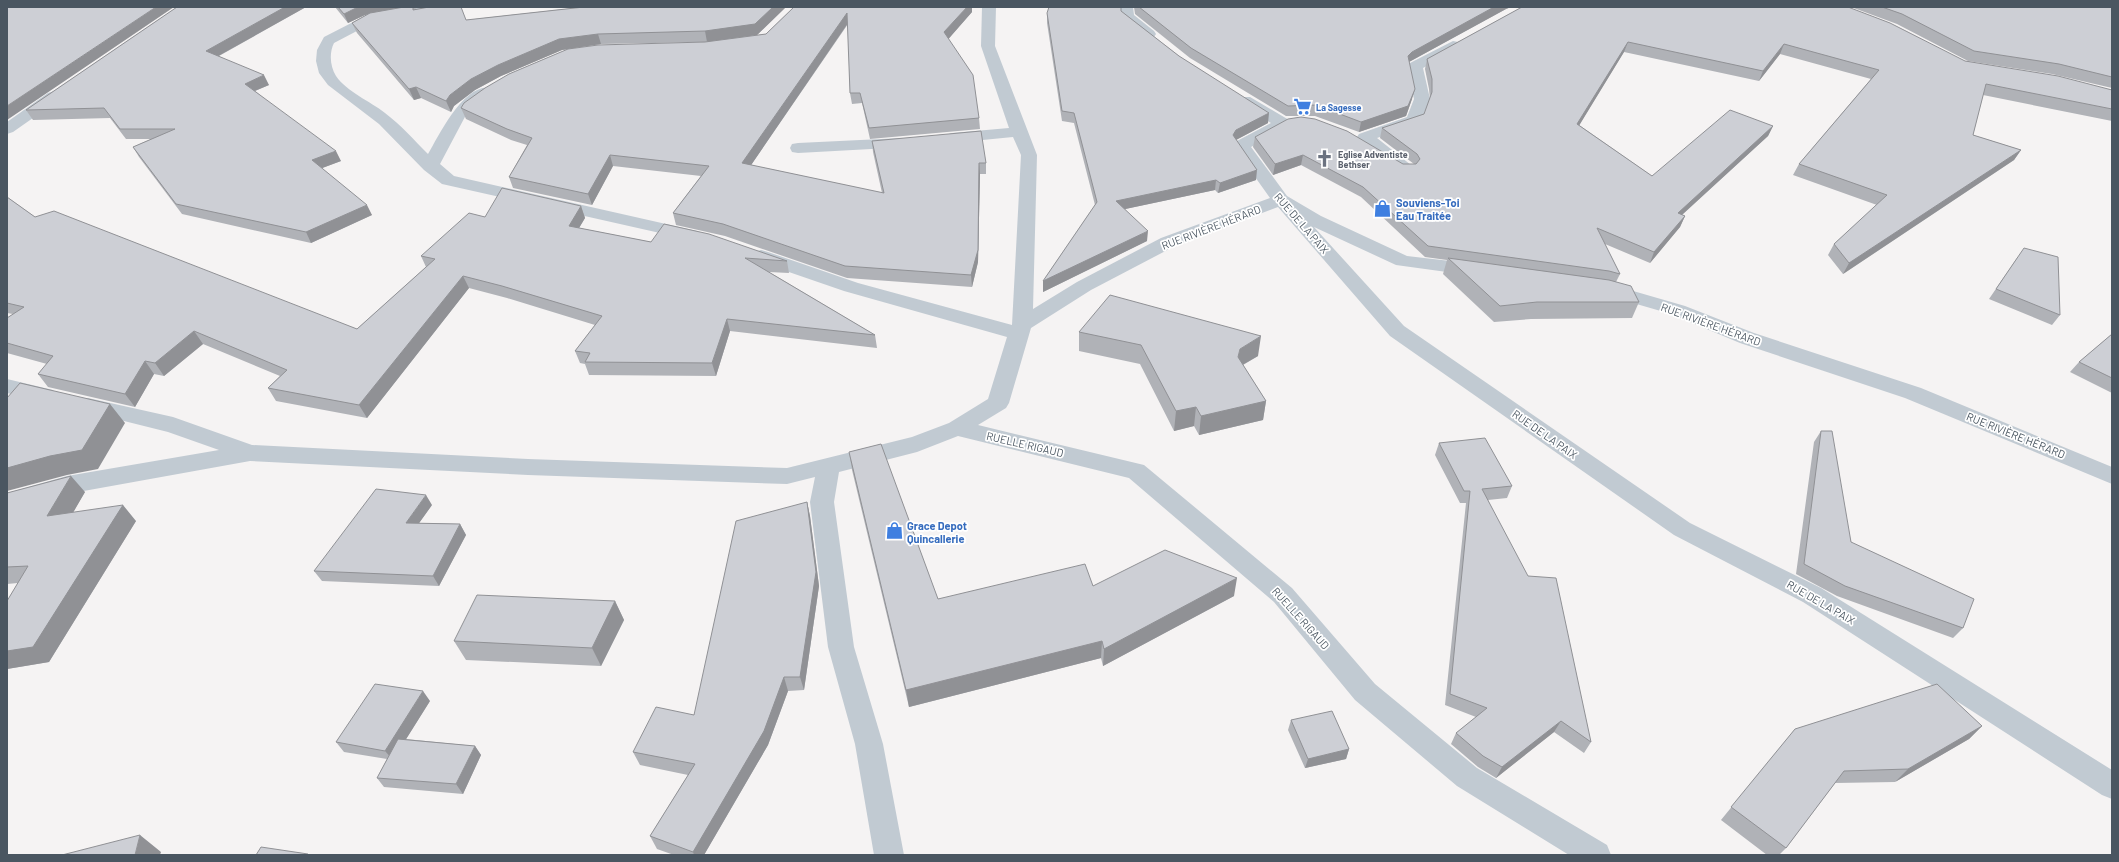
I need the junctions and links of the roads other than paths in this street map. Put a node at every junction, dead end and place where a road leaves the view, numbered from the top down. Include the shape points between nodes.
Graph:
1 (433, 7) edge
2 (989, 7) edge
3 (1126, 7) edge
4 (1464, 39) edge
5 (1161, 44) edge
6 (501, 83) edge
7 (63, 89) edge
8 (1230, 91) edge
9 (7, 129) edge
10 (1019, 132) junction
11 (1351, 137) edge
12 (798, 148) dead end
13 (430, 166) junction
14 (1281, 200) junction
15 (710, 239) edge
16 (748, 251) edge
17 (1498, 273) edge
18 (1588, 287) edge
19 (1020, 329) junction
20 (7, 386) edge
21 (957, 428) junction
22 (250, 453) junction
23 (828, 467) junction
24 (2112, 476) edge
25 (7, 502) edge
26 (2112, 786) edge
27 (889, 855) edge
28 (1596, 855) edge

1 - 13 street via 370,19 329,40 324,46 323,54 324,65 332,82 385,121
2 - 10 street via 988,46
3 - 5 street via 1127,16
4 - 11 street via 1415,66 1422,99 1414,120 1365,137 1407,169
6 - 13 street via 461,110
7 - 9 street
8 - 14 street, RUE DE LA PAIX via 1290,123 1241,146
10 - 12 street via 928,141
10 - 19 street via 1029,155
13 - 15 street via 448,180
14 - 17 street via 1315,220 1403,261
14 - 19 street, RUE RIVIÈRE HÉRARD via 1168,242 1084,286
14 - 26 street, RUE DE LA PAIX via 1397,330 1682,529 1812,595
16 - 19 street via 851,287
18 - 24 street, RUE RIVIÈRE HÉRARD via 1604,289 1678,310 1746,338 1913,393
19 - 21 street via 998,403
20 - 22 street via 173,425
21 - 23 street via 917,444
21 - 28 street, RUELLE RIGAUD via 1136,471 1283,595 1365,692 1467,777
22 - 23 street via 528,467 787,476
22 - 25 street via 67,485
23 - 27 street via 822,502 840,647 868,744

